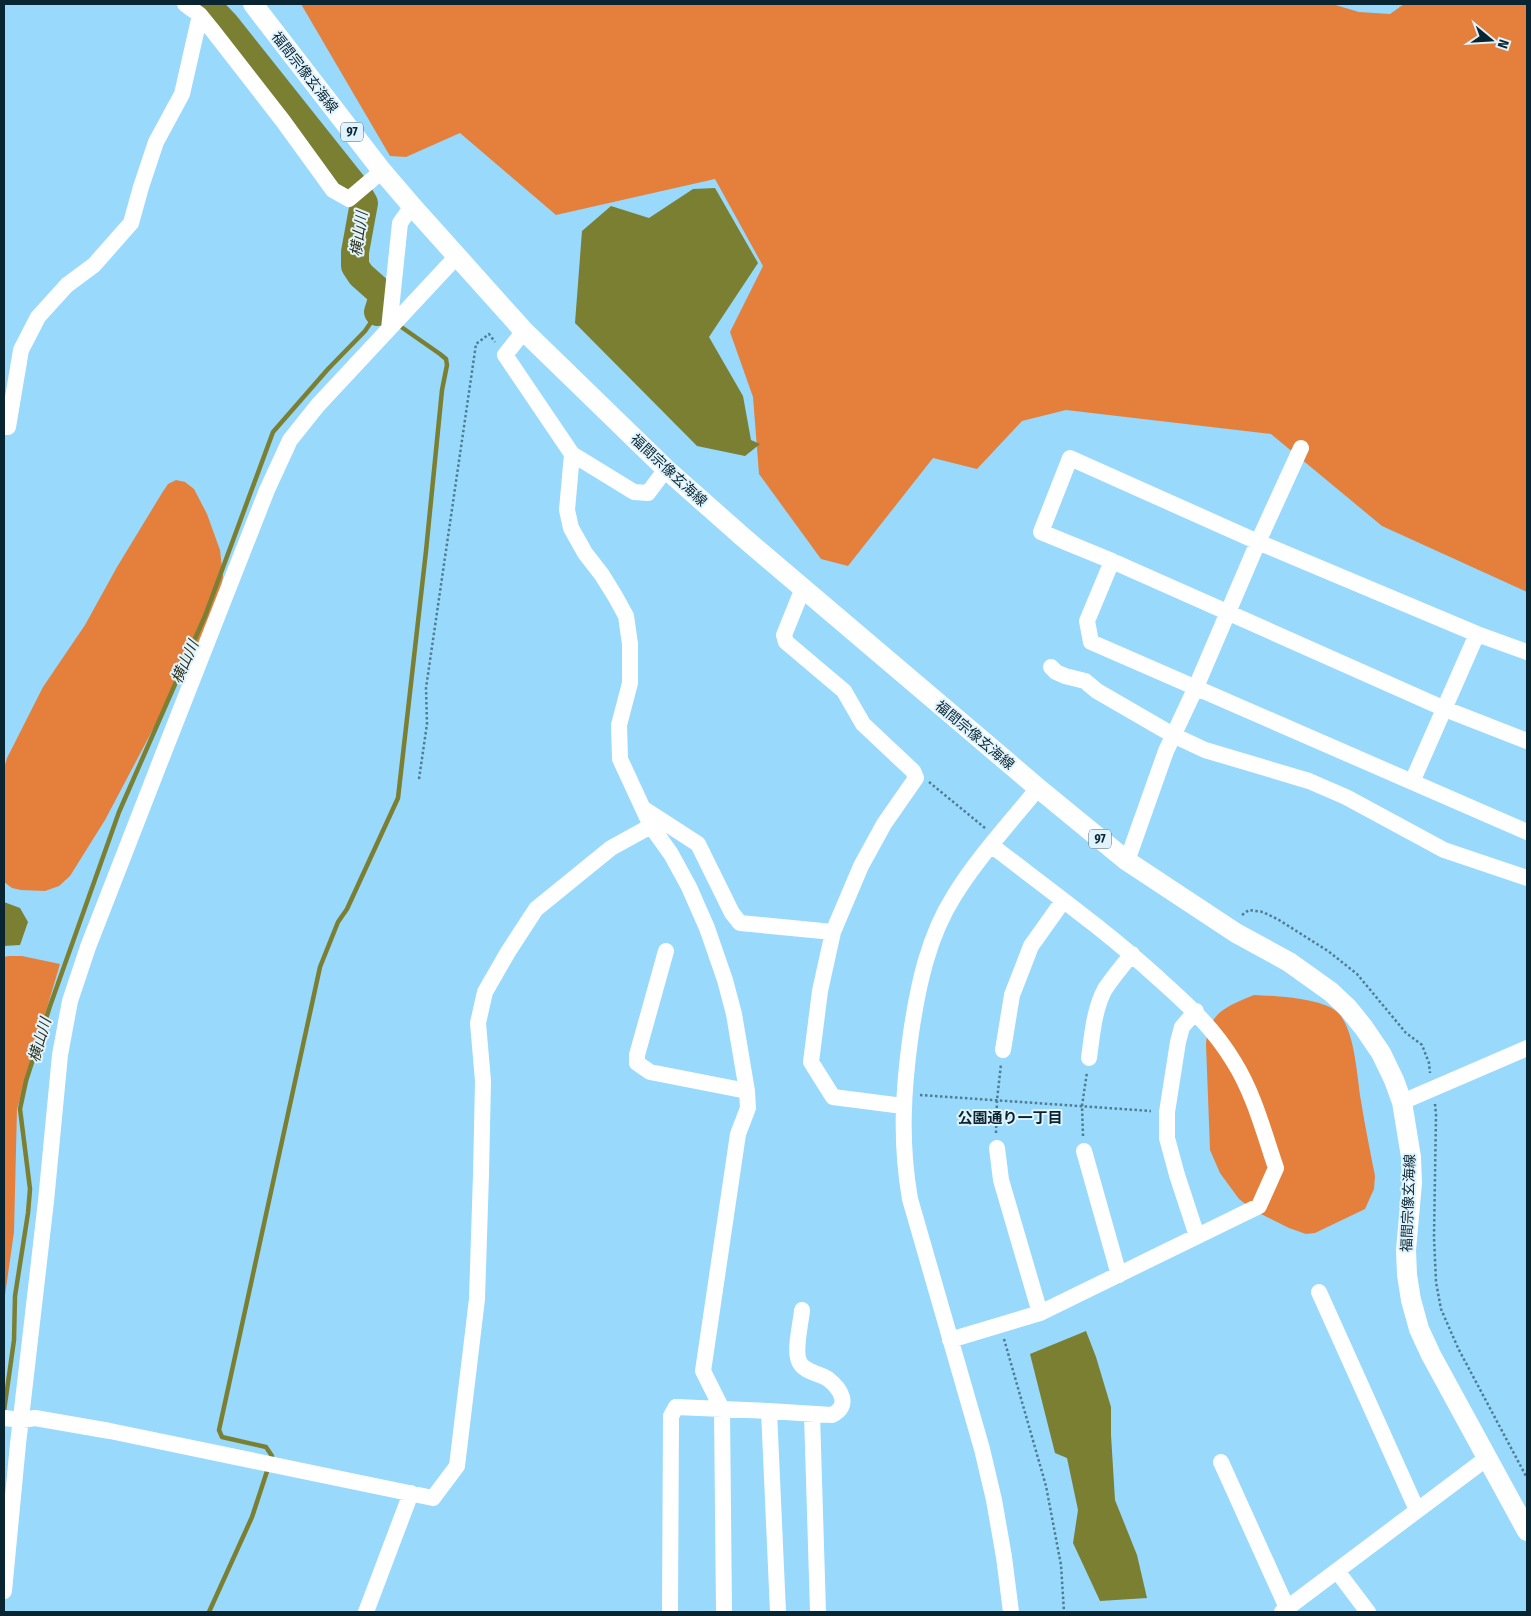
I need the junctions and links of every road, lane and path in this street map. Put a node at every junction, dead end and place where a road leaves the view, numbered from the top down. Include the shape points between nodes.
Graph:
1 (185, 4) edge
2 (253, 4) edge
3 (200, 15) junction
4 (382, 171) junction
5 (412, 206) junction
6 (457, 256) junction
7 (389, 328) junction
8 (524, 330) junction
9 (505, 355) junction
10 (6, 427) edge
11 (1301, 448) dead end
12 (572, 454) junction
13 (666, 469) junction
14 (1258, 542) junction
15 (1112, 560) junction
16 (803, 588) junction
17 (1228, 612) junction
18 (1477, 634) junction
19 (1527, 652) edge
20 (1050, 667) dead end
21 (1196, 687) junction
22 (1444, 708) junction
23 (1173, 735) junction
24 (1527, 741) edge
25 (916, 778) junction
26 (419, 779) dead end
27 (1412, 782) junction
28 (1038, 788) junction
29 (644, 809) junction
30 (651, 826) junction
31 (1527, 832) edge
32 (994, 842) junction
33 (1127, 861) junction
34 (1527, 878) edge
35 (1063, 900) junction
36 (833, 932) junction
37 (666, 951) dead end
38 (1132, 954) junction
39 (1196, 1011) junction
40 (1527, 1048) edge
41 (1003, 1050) joint
42 (1089, 1058) joint
43 (747, 1091) junction
44 (1411, 1098) junction
45 (903, 1100) junction
46 (997, 1100) junction
47 (1082, 1106) junction
48 (1167, 1112) junction
49 (997, 1148) joint
50 (1084, 1151) joint
51 (1197, 1236) junction
52 (1119, 1275) junction
53 (1319, 1292) dead end
54 (802, 1310) dead end
55 (1040, 1313) junction
56 (1000, 1326) junction
57 (950, 1340) junction
58 (722, 1409) junction
59 (769, 1410) junction
60 (812, 1414) junction
61 (4, 1418) edge
62 (22, 1420) junction
63 (1487, 1458) junction
64 (1221, 1462) dead end
65 (411, 1493) junction
66 (1417, 1510) junction
67 (1527, 1531) edge
68 (1337, 1571) junction
69 (4, 1591) edge
70 (1285, 1610) edge
71 (366, 1612) edge
72 (670, 1612) edge
73 (724, 1612) edge
74 (778, 1612) edge
75 (818, 1612) edge
76 (1011, 1612) edge
77 (1064, 1612) edge
78 (1368, 1612) edge

1 - 3 street
2 - 4 main road, 福間宗像玄海線 / 97
3 - 4 street via 333,190 348,199
3 - 10 street via 182,94 156,142 131,223 94,265 67,285 38,317 21,350
4 - 5 main road, 福間宗像玄海線 / 97
5 - 6 main road, 福間宗像玄海線 / 97
5 - 7 street via 400,223
6 - 7 street
6 - 8 main road, 福間宗像玄海線 / 97
7 - 62 street via 290,440 267,490 88,947 70,1001 60,1056
8 - 9 street
8 - 13 main road, 福間宗像玄海線 / 97
9 - 12 street
9 - 26 path via 489,334 476,344 426,688 427,724
11 - 14 street
12 - 13 street via 634,492 648,493
12 - 29 street via 568,510 571,528 626,616 630,683 619,726 620,758
13 - 16 main road, 福間宗像玄海線 / 97
14 - 15 street via 1070,458 1041,532
14 - 17 street
14 - 18 street
15 - 17 street
15 - 21 street via 1087,621 1092,642
16 - 25 street via 784,634 786,642 844,692 863,724 913,770
16 - 28 main road, 福間宗像玄海線 / 97
17 - 21 street
17 - 22 street
18 - 19 street
18 - 22 street
20 - 23 street via 1065,676 1085,681 1097,692
21 - 23 street
21 - 27 street
22 - 24 street
22 - 27 street
23 - 33 street
23 - 34 street via 1205,750 1309,780 1444,850
25 - 32 path via 924,778
25 - 36 street via 884,824 861,866
27 - 31 street
28 - 32 street
28 - 33 main road, 福間宗像玄海線 / 97
29 - 30 street
29 - 36 street via 698,844 740,923
30 - 43 street via 671,854 707,928 734,1014
30 - 65 street via 612,848 536,909 485,992 478,1023 482,1081 477,1299 457,1466 433,1498
32 - 35 street
32 - 45 street via 954,897 934,937 916,1002
33 - 44 main road, 福間宗像玄海線 / 97 via 1236,933 1289,962 1331,992 1364,1028 1394,1080
35 - 38 street
35 - 41 street via 1031,946 1012,995
36 - 45 street via 820,991 811,1062 833,1097
37 - 43 street via 637,1063 650,1072
38 - 39 street
38 - 42 street via 1105,990 1093,1029
39 - 48 street via 1182,1027
39 - 51 street via 1235,1062 1276,1168 1259,1206
40 - 44 street
41 - 46 path
42 - 47 path
43 - 58 street via 748,1108 738,1134 703,1371
44 - 63 main road, 福間宗像玄海線 / 97 via 1412,1184 1406,1250 1411,1300 1430,1356
45 - 46 path
45 - 57 street via 904,1152 910,1199
46 - 47 path
46 - 49 path
47 - 48 path
47 - 50 path
48 - 51 street via 1167,1138
49 - 55 street via 1001,1180
50 - 52 street
51 - 52 street
52 - 55 street
53 - 66 street
54 - 60 street via 799,1363 828,1379 838,1390 843,1404 840,1411 832,1415
55 - 56 street
56 - 57 street
56 - 77 path via 1046,1486 1061,1565
57 - 76 street via 994,1500
58 - 59 street
58 - 72 street via 676,1408 671,1416
58 - 73 street
59 - 60 street
59 - 74 street
60 - 75 street
61 - 62 street
62 - 65 street via 35,1418 110,1431
62 - 69 street
63 - 66 street
63 - 67 main road, 福間宗像玄海線 / 97
64 - 70 street
65 - 71 street
66 - 68 street
68 - 70 street
68 - 78 street

